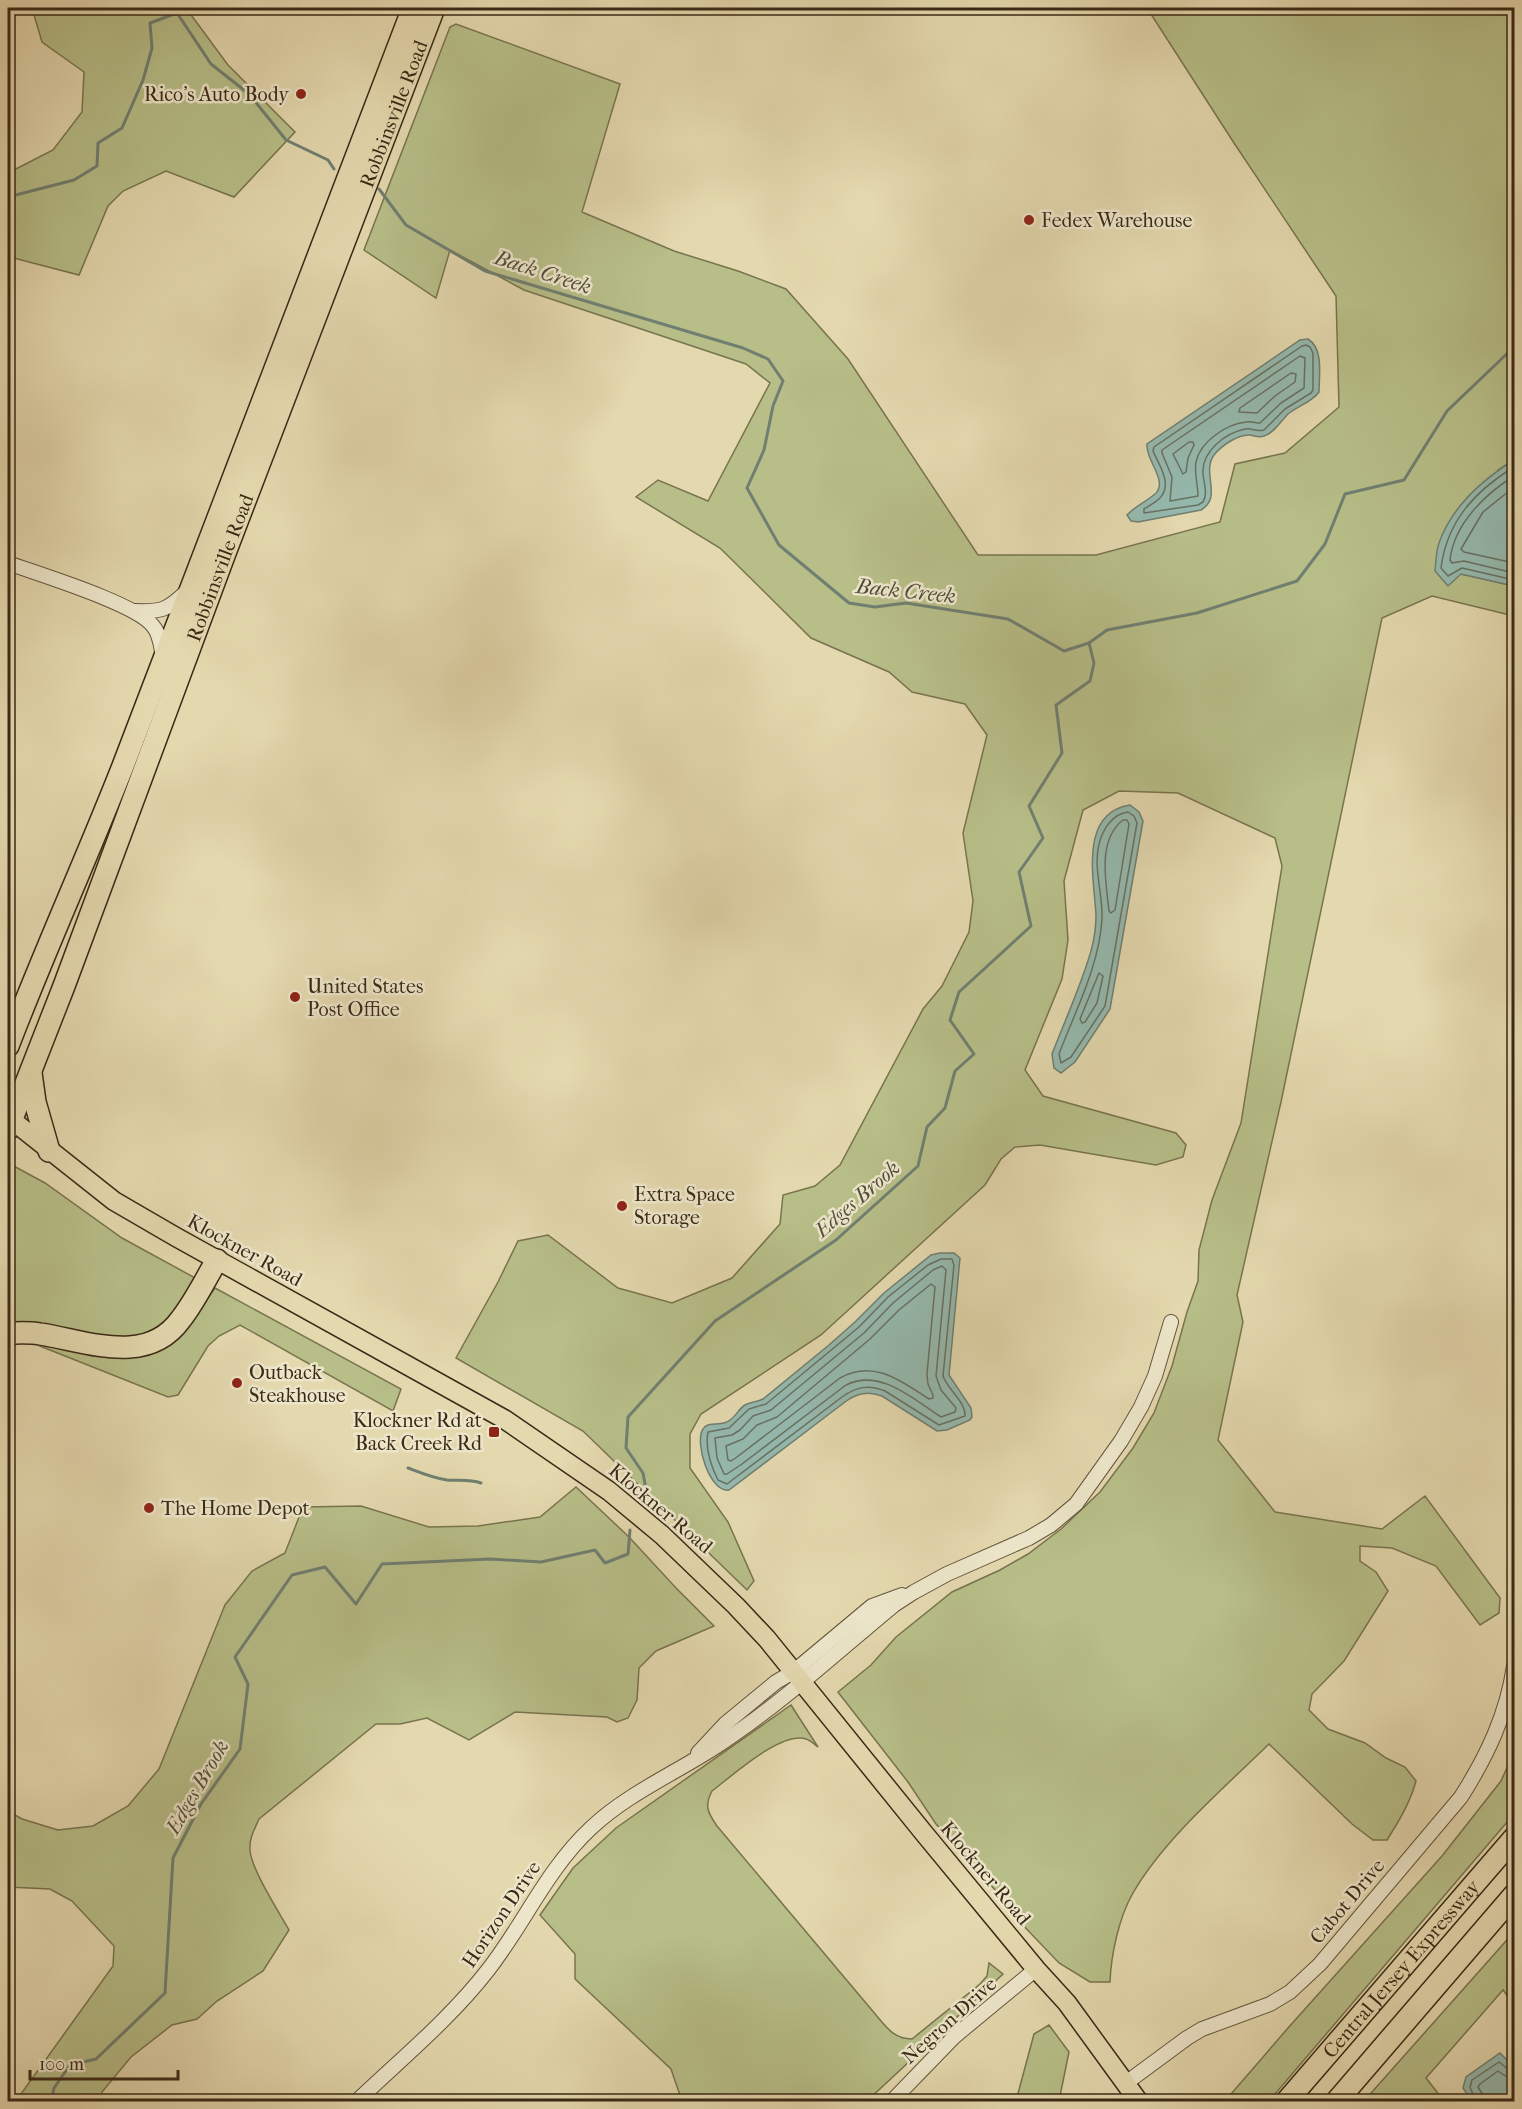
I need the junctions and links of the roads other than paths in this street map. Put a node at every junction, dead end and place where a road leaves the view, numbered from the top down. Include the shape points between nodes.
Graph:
1 (412, 8) edge
2 (434, 8) edge
3 (8, 563) edge
4 (190, 589) junction
5 (135, 611) junction
6 (171, 665) junction
7 (8, 1046) edge
8 (30, 1070) junction
9 (9, 1122) edge
10 (50, 1151) junction
11 (217, 1260) junction
12 (1171, 1322) dead end
13 (8, 1333) edge
14 (1515, 1666) edge
15 (797, 1677) junction
16 (1515, 1838) edge
17 (1515, 1895) edge
18 (1036, 1969) junction
19 (1126, 2083) junction
20 (356, 2102) edge
21 (891, 2102) edge
22 (1139, 2102) edge
23 (1286, 2102) edge
24 (1336, 2102) edge

1 - 4 highway, Robbinsville Road
2 - 6 highway, Robbinsville Road
3 - 5 street
4 - 5 street via 171,606 153,612
4 - 6 highway, Robbinsville Road via 189,611
5 - 6 street via 154,627
6 - 7 highway, Robbinsville Road
6 - 8 highway, Robbinsville Road via 64,986
8 - 9 highway, Robbinsville Road
8 - 10 highway
9 - 10 main road, Klockner Road
10 - 11 main road, Klockner Road via 114,1201
11 - 13 highway via 181,1320 165,1337 143,1346 115,1348 37,1333
11 - 15 main road, Klockner Road via 485,1408 570,1463 634,1511 704,1574
12 - 15 street, Horizon Drive via 1141,1407 1076,1504 1029,1538 914,1592 872,1606
14 - 19 street, Cabot Drive via 1498,1728 1466,1789 1320,1964 1290,1992 1270,2004 1202,2029
15 - 18 main road, Klockner Road
15 - 20 street, Horizon Drive via 776,1682 725,1724 689,1764 612,1809 578,1841 557,1865 471,1991
16 - 23 highway, Central Jersey Expressway
17 - 24 highway, Central Jersey Expressway
18 - 19 main road, Klockner Road via 1067,2003
18 - 21 street, Negron Drive via 955,2036
19 - 22 main road, Klockner Road

